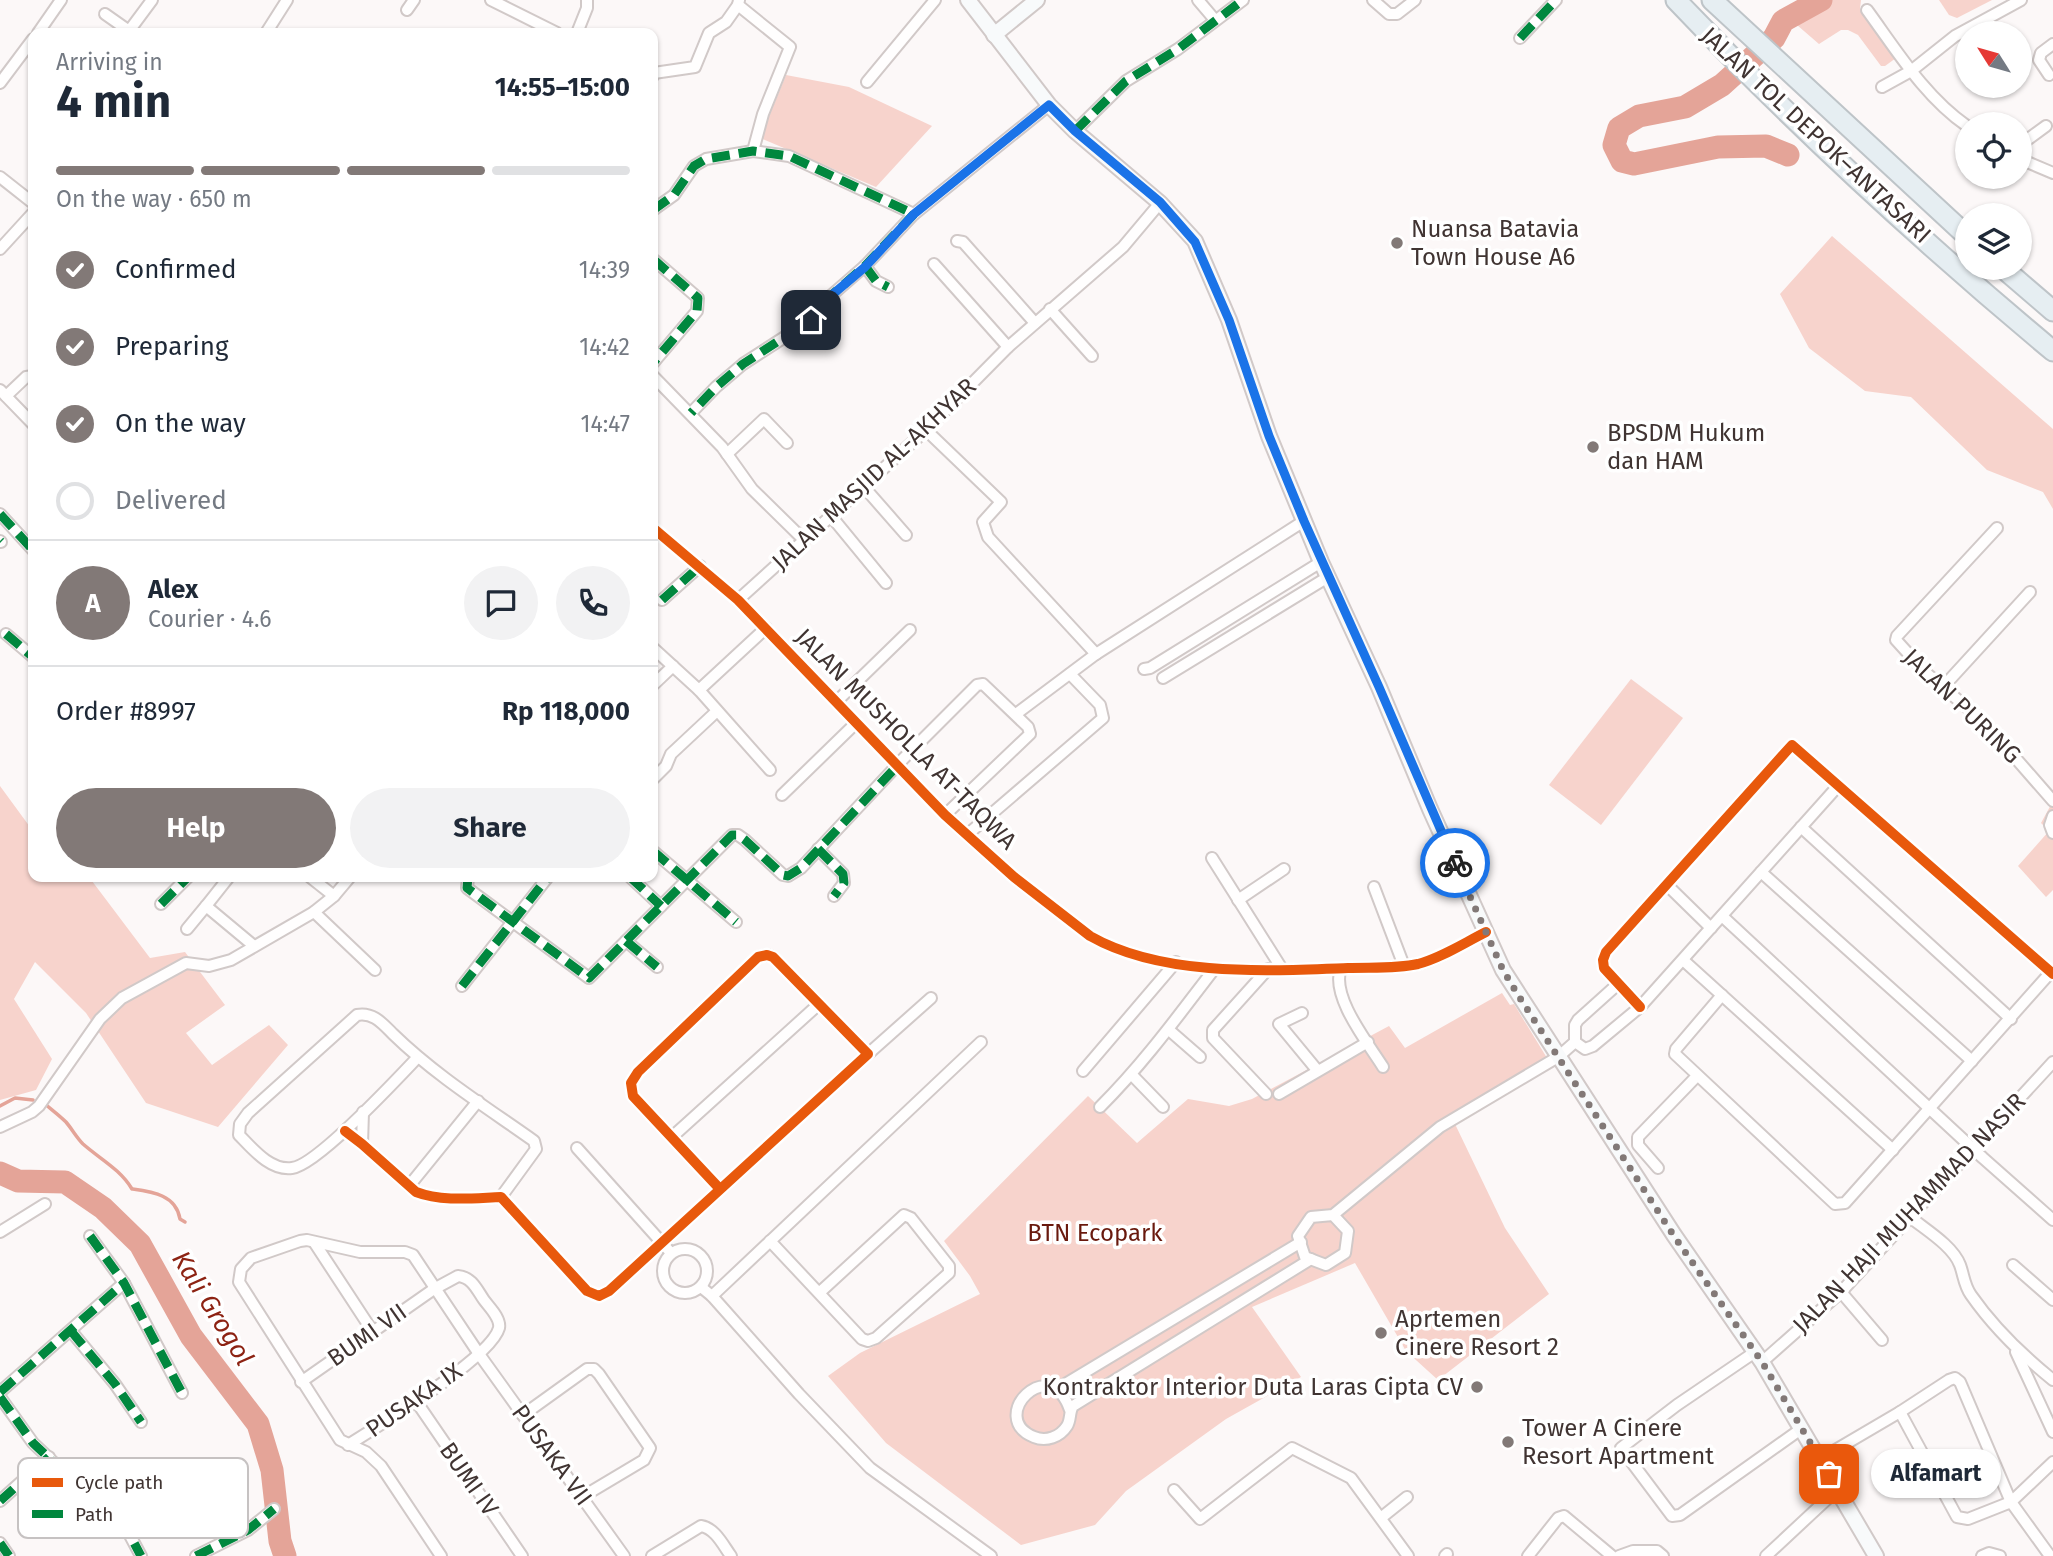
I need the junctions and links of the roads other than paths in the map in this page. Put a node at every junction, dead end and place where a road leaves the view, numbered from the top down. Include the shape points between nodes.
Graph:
1 (61, 0) edge
2 (152, 0) edge
3 (287, 0) edge
4 (414, 0) edge
5 (491, 0) edge
6 (587, 0) edge
7 (935, 0) edge
8 (968, 0) edge
9 (1037, 0) edge
10 (1198, 0) edge
11 (1243, 0) edge
12 (1373, 0) edge
13 (1415, 0) edge
14 (1556, 0) edge
15 (1676, 0) edge
16 (2021, 0) edge
17 (738, 2) edge
18 (1719, 7) edge
19 (407, 10) dead end
20 (1867, 10) dead end
21 (105, 14) dead end
22 (1215, 20) junction
23 (41, 28) edge
24 (125, 28) edge
25 (134, 28) edge
26 (269, 28) edge
27 (547, 28) edge
28 (579, 28) edge
29 (994, 35) junction
30 (1520, 38) dead end
31 (2053, 44) edge
32 (28, 46) edge
33 (658, 72) edge
34 (1911, 72) junction
35 (2049, 75) dead end
36 (867, 82) dead end
37 (0, 83) edge
38 (1882, 87) dead end
39 (1812, 94) junction
40 (1049, 105) junction
41 (1791, 117) junction
42 (1955, 118) edge
43 (2046, 126) dead end
44 (1075, 131) junction
45 (2032, 136) edge
46 (753, 152) junction
47 (2032, 164) edge
48 (2053, 173) edge
49 (0, 177) edge
50 (28, 199) edge
51 (1160, 202) junction
52 (658, 206) edge
53 (914, 214) junction
54 (28, 218) edge
55 (1955, 225) edge
56 (957, 240) dead end
57 (0, 249) edge
58 (658, 263) edge
59 (934, 264) dead end
60 (865, 267) junction
61 (2017, 280) edge
62 (888, 288) dead end
63 (1050, 309) junction
64 (2053, 311) edge
65 (1035, 323) junction
66 (1008, 347) junction
67 (2053, 351) edge
68 (1092, 356) dead end
69 (658, 357) edge
70 (28, 377) edge
71 (658, 382) edge
72 (3, 393) edge
73 (691, 413) junction
74 (28, 419) edge
75 (926, 430) junction
76 (787, 443) dead end
77 (727, 454) junction
78 (864, 487) junction
79 (0, 514) edge
80 (831, 516) junction
81 (1304, 521) junction
82 (1997, 528) dead end
83 (658, 532) edge
84 (906, 535) dead end
85 (803, 539) junction
86 (28, 545) edge
87 (1321, 562) junction
88 (700, 566) junction
89 (1328, 577) junction
90 (886, 583) dead end
91 (2030, 592) dead end
92 (662, 600) dead end
93 (738, 600) junction
94 (766, 628) junction
95 (910, 630) dead end
96 (6, 634) dead end
97 (658, 652) edge
98 (28, 653) edge
99 (1096, 654) junction
100 (673, 666) junction
101 (1144, 669) dead end
102 (1070, 674) junction
103 (1163, 678) dead end
104 (658, 680) edge
105 (1943, 687) junction
106 (699, 690) junction
107 (836, 702) junction
108 (717, 711) junction
109 (1016, 714) junction
110 (856, 723) junction
111 (897, 766) junction
112 (770, 770) dead end
113 (658, 774) edge
114 (1838, 786) junction
115 (782, 795) dead end
116 (2053, 801) edge
117 (945, 815) junction
118 (2053, 816) edge
119 (1801, 827) junction
120 (2053, 833) edge
121 (968, 834) junction
122 (818, 849) junction
123 (658, 855) edge
124 (1212, 858) dead end
125 (1284, 869) dead end
126 (1761, 872) junction
127 (688, 881) junction
128 (183, 882) edge
129 (225, 882) edge
130 (316, 882) edge
131 (346, 882) edge
132 (468, 882) edge
133 (544, 882) edge
134 (635, 882) edge
135 (1667, 885) junction
136 (1374, 887) dead end
137 (334, 896) junction
138 (834, 896) dead end
139 (1238, 900) junction
140 (161, 904) dead end
141 (206, 906) junction
142 (661, 906) junction
143 (314, 912) junction
144 (1722, 916) junction
145 (513, 920) junction
146 (736, 922) dead end
147 (1711, 928) junction
148 (187, 929) dead end
149 (1486, 932) junction
150 (626, 941) junction
151 (254, 946) junction
152 (1683, 960) junction
153 (1176, 962) junction
154 (1404, 966) junction
155 (657, 967) dead end
156 (1215, 968) junction
157 (1341, 968) junction
158 (1268, 969) junction
159 (1282, 969) junction
160 (375, 970) dead end
161 (2052, 973) edge
162 (1618, 984) junction
163 (461, 986) dead end
164 (1722, 995) junction
165 (931, 998) dead end
166 (819, 1004) junction
167 (1640, 1007) junction
168 (1303, 1013) dead end
169 (2011, 1019) junction
170 (1169, 1030) junction
171 (981, 1042) dead end
172 (1368, 1042) junction
173 (1575, 1042) junction
174 (868, 1054) junction
175 (1558, 1056) junction
176 (1200, 1057) dead end
177 (417, 1058) junction
178 (1972, 1061) junction
179 (2053, 1062) edge
180 (1383, 1067) dead end
181 (1317, 1070) junction
182 (1083, 1071) dead end
183 (1132, 1075) junction
184 (1696, 1077) junction
185 (1266, 1094) dead end
186 (1279, 1094) dead end
187 (478, 1101) junction
188 (1100, 1107) dead end
189 (1163, 1107) dead end
190 (1931, 1108) junction
191 (363, 1112) junction
192 (0, 1127) edge
193 (345, 1131) junction
194 (672, 1137) junction
195 (362, 1143) junction
196 (577, 1147) dead end
197 (1893, 1150) junction
198 (1974, 1150) junction
199 (1658, 1168) dead end
200 (409, 1185) junction
201 (719, 1188) junction
202 (501, 1197) junction
203 (45, 1204) dead end
204 (1333, 1215) junction
205 (1910, 1217) junction
206 (2053, 1220) edge
207 (0, 1232) edge
208 (90, 1236) dead end
209 (770, 1241) junction
210 (314, 1242) junction
211 (1301, 1242) junction
212 (662, 1243) junction
213 (671, 1253) junction
214 (1311, 1259) junction
215 (2013, 1265) dead end
216 (1258, 1268) junction
217 (124, 1283) junction
218 (1269, 1286) junction
219 (701, 1287) junction
220 (434, 1289) junction
221 (1841, 1292) junction
222 (819, 1293) junction
223 (712, 1296) junction
224 (2053, 1300) edge
225 (71, 1331) junction
226 (373, 1332) junction
227 (1882, 1340) dead end
228 (2014, 1348) junction
229 (480, 1354) junction
230 (1759, 1357) junction
231 (2053, 1380) edge
232 (301, 1382) junction
233 (1057, 1389) junction
234 (0, 1392) edge
235 (182, 1393) dead end
236 (0, 1397) edge
237 (416, 1401) junction
238 (1070, 1410) junction
239 (1900, 1412) junction
240 (523, 1415) junction
241 (141, 1422) dead end
242 (1801, 1429) junction
243 (2053, 1432) edge
244 (348, 1446) junction
245 (49, 1457) edge
246 (1820, 1459) junction
247 (2053, 1462) edge
248 (18, 1485) edge
249 (1838, 1489) junction
250 (1174, 1490) dead end
251 (582, 1497) junction
252 (1407, 1497) dead end
253 (0, 1501) edge
254 (2011, 1502) junction
255 (274, 1509) dead end
256 (1382, 1517) junction
257 (248, 1530) edge
258 (131, 1538) edge
259 (232, 1538) edge
260 (0, 1543) edge
261 (9, 1556) edge
262 (141, 1556) edge
263 (196, 1556) edge
264 (441, 1556) edge
265 (522, 1556) edge
266 (624, 1556) edge
267 (652, 1556) edge
268 (731, 1556) edge
269 (991, 1556) edge
270 (1408, 1556) edge
271 (1528, 1556) edge
272 (1612, 1556) edge
273 (1619, 1556) edge
274 (1663, 1556) edge
275 (1766, 1556) edge
276 (1876, 1556) edge
277 (1982, 1556) edge
278 (2000, 1556) edge
279 (2050, 1556) edge

1 - 23 street
2 - 25 street
3 - 26 street
4 - 19 street
5 - 27 street
6 - 28 street
7 - 36 street
8 - 29 main road
9 - 29 main road
10 - 22 street
11 - 22 street
12 - 13 street via 1389,14 1397,14
14 - 30 street
15 - 41 highway, JALAN TOL DEPOK–ANTASARI
16 - 34 street via 1955,36
17 - 33 street via 726,23 709,33 695,68
17 - 46 street via 790,47
18 - 39 highway, JALAN TOL DEPOK–ANTASARI
20 - 34 street
21 - 24 street
22 - 44 street via 1126,80
29 - 40 main road
31 - 35 street via 2039,60
32 - 37 street
34 - 38 street
34 - 42 street
39 - 41 highway
39 - 55 highway, JALAN TOL DEPOK–ANTASARI
40 - 44 main road
40 - 53 street
41 - 67 highway, JALAN TOL DEPOK–ANTASARI
43 - 45 street
44 - 51 main road
46 - 52 street via 706,159
46 - 53 street via 789,156
47 - 48 street
49 - 50 street
51 - 63 street, JALAN MASJID AL-AKHYAR via 1123,247
51 - 81 main road via 1195,242
53 - 60 street
54 - 57 street
56 - 65 street
58 - 69 street via 698,298 697,311
59 - 66 street
60 - 62 street
60 - 73 street via 826,300 811,320 743,364
61 - 64 highway
63 - 65 street, JALAN MASJID AL-AKHYAR
63 - 68 street
65 - 66 street, JALAN MASJID AL-AKHYAR
66 - 75 street, JALAN MASJID AL-AKHYAR
70 - 72 street
71 - 73 street
72 - 74 street
73 - 77 street
75 - 78 street, JALAN MASJID AL-AKHYAR
75 - 99 street via 1000,502 983,522 988,537
76 - 77 street via 764,419
77 - 85 street via 752,489
78 - 80 street, JALAN MASJID AL-AKHYAR
78 - 84 street
79 - 86 street
80 - 85 street, JALAN MASJID AL-AKHYAR
80 - 90 street
81 - 87 main road
81 - 99 street
82 - 105 street, JALAN PURING via 1897,636 1897,644
83 - 88 street, JALAN MUSHOLLA AT-TAQWA
85 - 93 street, JALAN MASJID AL-AKHYAR
87 - 89 main road
87 - 101 street
88 - 92 street
88 - 93 street, JALAN MUSHOLLA AT-TAQWA
89 - 103 street
89 - 149 main road
91 - 105 street
93 - 94 street, JALAN MUSHOLLA AT-TAQWA
94 - 106 street
94 - 107 street, JALAN MUSHOLLA AT-TAQWA
95 - 107 street
96 - 98 street
97 - 100 street
99 - 102 street
100 - 104 street
100 - 106 street
102 - 109 street
102 - 121 street via 1100,705 1103,718
105 - 116 street, JALAN PURING via 1984,722
106 - 108 street
107 - 110 street, JALAN MUSHOLLA AT-TAQWA
108 - 112 street
108 - 113 street via 671,754
109 - 111 street via 980,683
109 - 117 street via 1030,734
110 - 111 street, JALAN MUSHOLLA AT-TAQWA
110 - 115 street
111 - 117 street, JALAN MUSHOLLA AT-TAQWA
111 - 122 street
114 - 119 street
114 - 135 street via 1792,746
114 - 161 street
117 - 121 street, JALAN MUSHOLLA AT-TAQWA
118 - 120 street
119 - 126 street
119 - 169 street
121 - 153 street, JALAN MUSHOLLA AT-TAQWA via 1090,936 1116,949
122 - 127 street via 788,876 738,835 732,835
122 - 138 street via 843,874 844,883
123 - 127 street
124 - 139 street
125 - 139 street
126 - 144 street
126 - 178 street
127 - 142 street
127 - 146 street
128 - 140 street
129 - 141 street
130 - 137 street
131 - 137 street
132 - 145 street
133 - 145 street
134 - 142 street
135 - 147 street
135 - 162 street via 1606,951 1604,968
136 - 154 street
137 - 143 street
139 - 159 street
141 - 148 street
141 - 151 street
142 - 150 street
143 - 151 street
143 - 160 street
144 - 147 street
144 - 190 street
145 - 150 street via 589,978
145 - 163 street
147 - 152 street
149 - 154 street, JALAN MUSHOLLA AT-TAQWA
149 - 175 main road via 1503,970
150 - 155 street
151 - 192 street via 209,966 186,963 122,998 100,1019 39,1106
152 - 164 street
152 - 167 street
153 - 156 street, JALAN MUSHOLLA AT-TAQWA
153 - 182 street
154 - 157 street, JALAN MUSHOLLA AT-TAQWA
156 - 158 street, JALAN MUSHOLLA AT-TAQWA
156 - 170 street
157 - 159 street, JALAN MUSHOLLA AT-TAQWA
157 - 172 street via 1337,977 1346,1007
158 - 159 street, JALAN MUSHOLLA AT-TAQWA
158 - 185 street via 1213,1030 1213,1038
161 - 169 street
162 - 167 street
162 - 173 street via 1578,1020
164 - 184 street via 1676,1049 1679,1061
164 - 197 street
165 - 174 street
166 - 174 street
166 - 194 street
166 - 194 street via 773,957 758,957 631,1083 633,1096
167 - 173 street via 1593,1046 1585,1049
168 - 181 street via 1279,1024
169 - 178 street
170 - 176 street
170 - 183 street
171 - 209 street
172 - 180 street
172 - 181 street
173 - 175 street
174 - 201 street
175 - 204 street via 1440,1127
175 - 230 main road
177 - 187 street
177 - 191 street
177 - 193 street via 374,1017 357,1015 248,1113 239,1135 263,1159 292,1168
178 - 190 street
179 - 198 street, JALAN HAJI MUHAMMAD NASIR
181 - 186 street
183 - 188 street
183 - 189 street
184 - 197 street via 1835,1204 1845,1203
184 - 199 street via 1638,1138 1638,1145
187 - 200 street
187 - 202 street via 534,1141 536,1149
190 - 197 street
190 - 198 street
191 - 193 street
191 - 195 street
193 - 195 street
194 - 201 street
195 - 200 street
196 - 212 street
198 - 205 street, JALAN HAJI MUHAMMAD NASIR
198 - 206 street
200 - 202 street via 426,1195
201 - 212 street
202 - 212 street via 591,1295 609,1291
203 - 207 street
204 - 211 street via 1311,1217 1298,1236
204 - 214 street via 1348,1231 1345,1253 1326,1265
205 - 221 street, JALAN HAJI MUHAMMAD NASIR
205 - 228 street via 1952,1253 1972,1297
208 - 217 street
209 - 222 street
209 - 223 street
210 - 220 street, PUSAKA VII via 360,1252 409,1253
210 - 226 street
210 - 232 street via 300,1241 251,1258 241,1269 239,1282
211 - 214 street
211 - 216 street
212 - 213 street
213 - 219 street via 681,1249 699,1253 708,1270
213 - 219 street via 663,1270 671,1289 681,1293
214 - 218 street
215 - 224 street
216 - 218 street
216 - 233 street
217 - 225 street
217 - 235 street
218 - 238 street
219 - 223 street
220 - 226 street, BUMI VII
220 - 229 street, PUSAKA VII
220 - 229 street, BUMI VII via 464,1276 498,1319 499,1327
221 - 227 street
221 - 230 street, JALAN HAJI MUHAMMAD NASIR
222 - 222 street via 904,1216 949,1266 949,1273 868,1341
223 - 269 street via 870,1468
225 - 234 street
225 - 241 street
226 - 232 street, BUMI VII
228 - 231 street
228 - 243 street
229 - 237 street, PUSAKA IX
229 - 240 street, PUSAKA VII
230 - 242 main road
230 - 242 street, JALAN HAJI MUHAMMAD NASIR via 1677,1405 1621,1448 1672,1516 1680,1515
232 - 244 street
233 - 238 street
233 - 238 street via 1042,1385 1027,1391 1018,1404 1017,1420 1026,1434 1041,1440 1056,1437 1068,1425
236 - 245 street via 33,1443
237 - 244 street, PUSAKA IX
237 - 265 street, BUMI IV
239 - 246 street
239 - 254 street via 1957,1517 1968,1519
239 - 254 street via 1949,1380 1961,1382
240 - 251 street, PUSAKA VII
240 - 251 street via 587,1369 599,1374 650,1448 644,1461
242 - 246 main road
244 - 264 street via 358,1447 381,1466
246 - 249 main road
247 - 254 street
248 - 253 street
249 - 275 street
249 - 276 main road
250 - 256 street via 1200,1519 1292,1448 1351,1478
251 - 266 street, PUSAKA VII
252 - 256 street
254 - 279 street
255 - 257 street
256 - 270 street
258 - 262 street
259 - 263 street
260 - 261 street
267 - 268 street via 701,1526 708,1527
271 - 272 street via 1564,1516
273 - 274 street via 1657,1551
277 - 278 street

